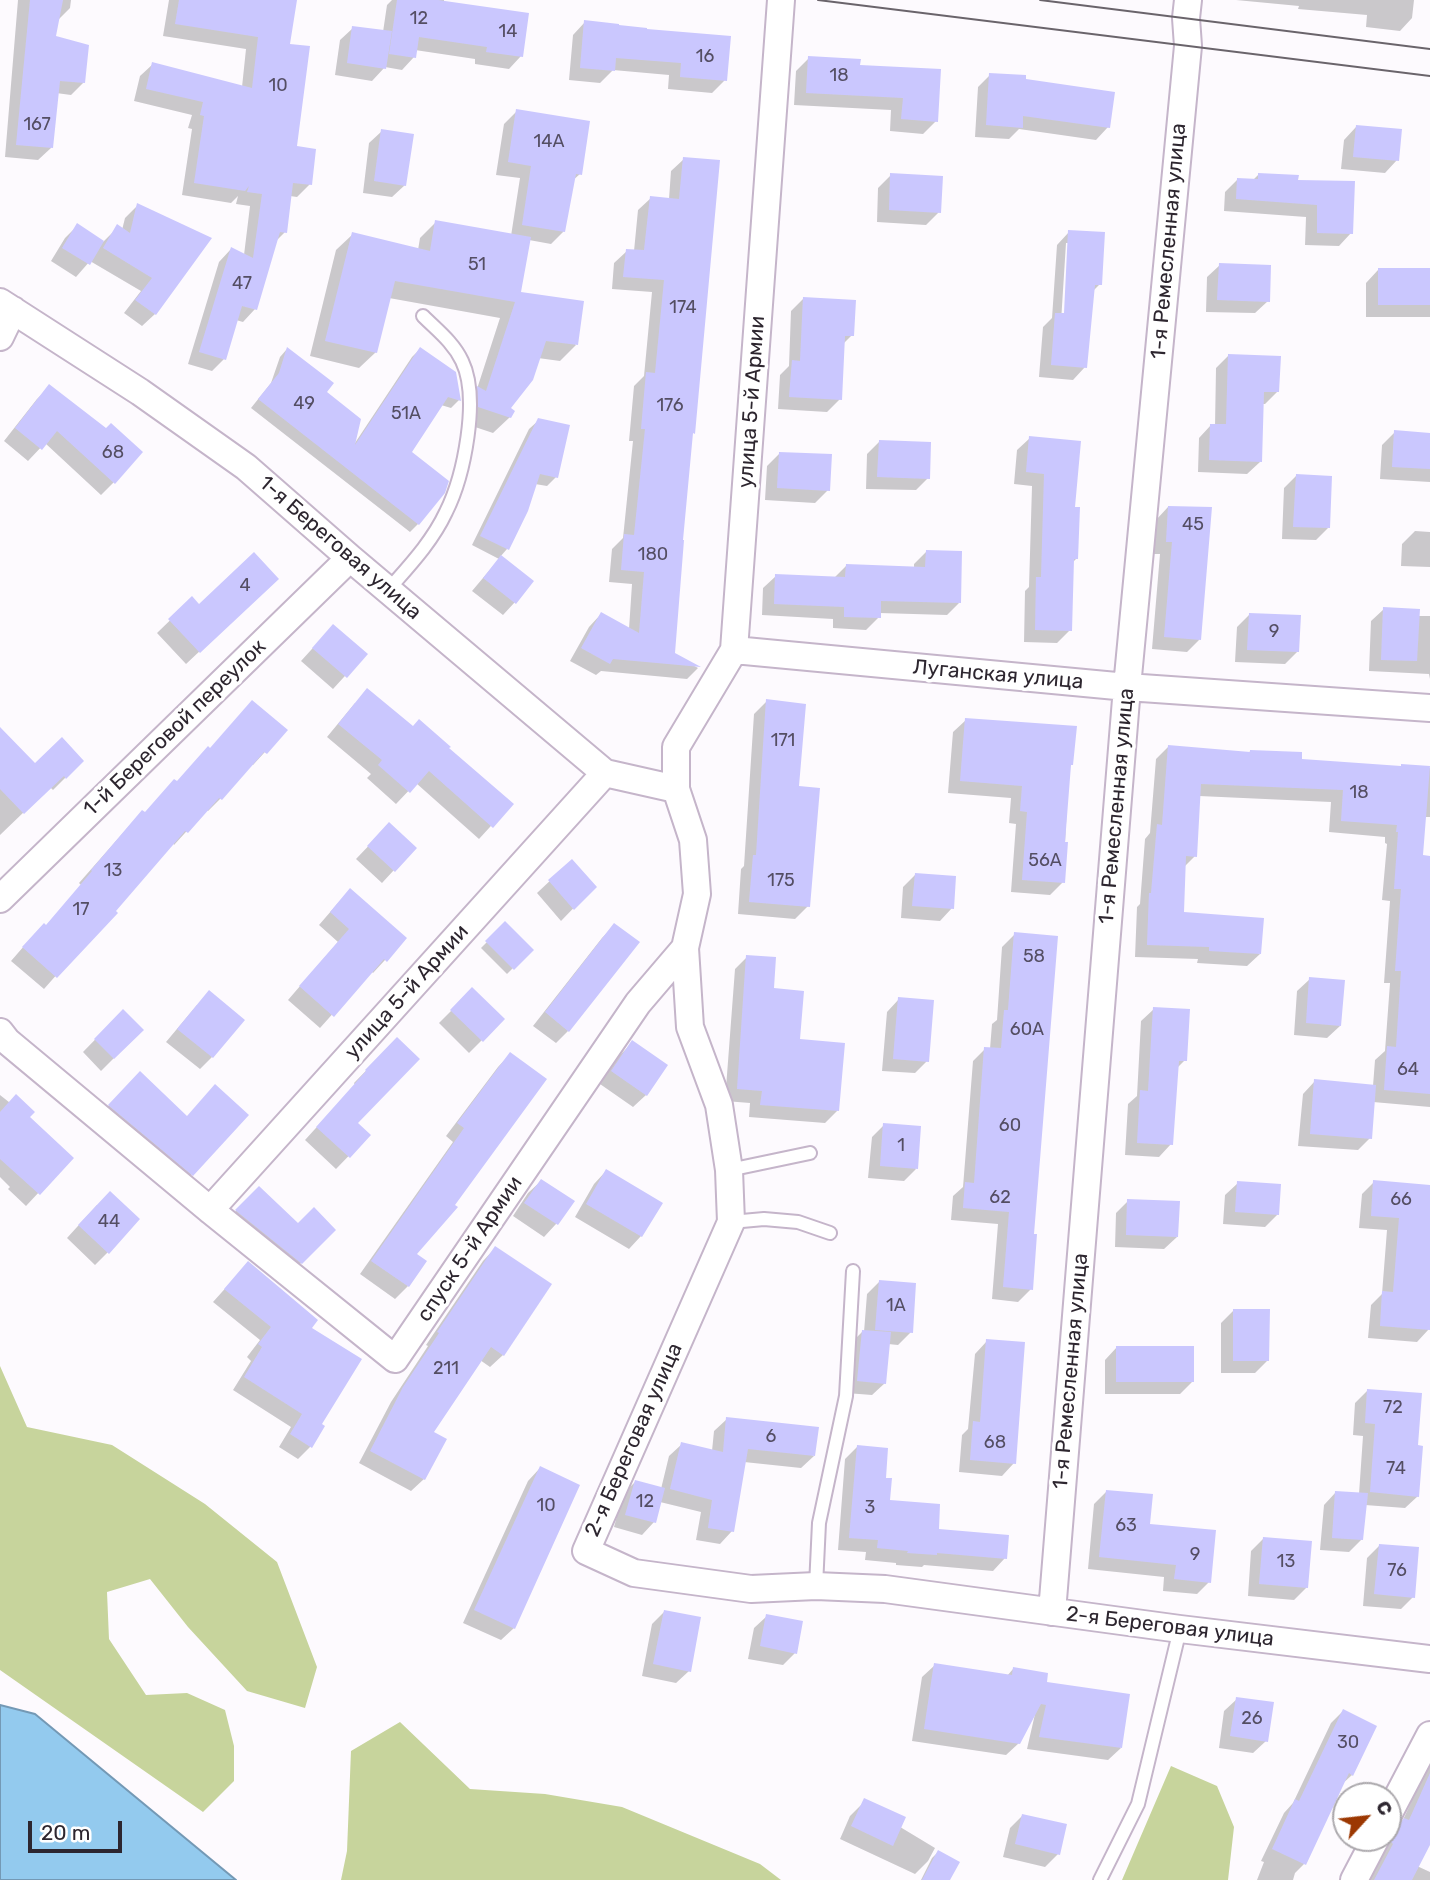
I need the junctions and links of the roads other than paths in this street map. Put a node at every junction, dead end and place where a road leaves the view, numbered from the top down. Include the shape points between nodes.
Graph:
1 (781, 0) edge
2 (1188, 0) edge
3 (6, 306) edge
4 (423, 316) dead end
5 (0, 337) edge
6 (350, 558) junction
7 (388, 590) junction
8 (734, 650) junction
9 (1127, 687) junction
10 (1430, 708) edge
11 (605, 773) junction
12 (676, 789) junction
13 (0, 899) edge
14 (685, 948) junction
15 (0, 1032) edge
16 (810, 1153) dead end
17 (729, 1170) junction
18 (210, 1210) junction
19 (731, 1222) junction
20 (830, 1233) dead end
21 (853, 1271) dead end
22 (816, 1586) junction
23 (1052, 1612) junction
24 (1180, 1629) junction
25 (1430, 1659) edge
26 (1430, 1735) edge
27 (1402, 1788) edge
28 (1369, 1852) edge
29 (1100, 1880) edge
30 (1354, 1880) edge

1 - 8 street, улица 5-й Армии
2 - 9 street, 1-я Ремесленная улица via 1188,46
3 - 5 street
3 - 6 street, 1-я Береговая улица via 141,392 246,467
4 - 7 lane via 462,361 469,382 470,425 446,512 419,555
6 - 7 street, 1-я Береговая улица
6 - 13 street, 1-й Береговой переулок
7 - 11 street, 1-я Береговая улица
8 - 9 street, Луганская улица
8 - 12 street, улица 5-й Армии via 676,747
9 - 10 street, Луганская улица
9 - 23 street, 1-я Ремесленная улица
11 - 12 street, 1-я Береговая улица
11 - 18 street, улица 5-й Армии
12 - 14 street, 2-я Береговая улица via 693,840 697,894
14 - 17 street, 2-я Береговая улица via 690,1027 719,1105
14 - 18 street, спуск 5-й Армии via 638,1003 396,1359
15 - 18 street
16 - 17 lane
17 - 19 street, 2-я Береговая улица
19 - 20 lane via 798,1222
19 - 22 street, 2-я Береговая улица via 586,1551 634,1573 751,1589
21 - 22 lane via 846,1396 819,1523
22 - 23 street, 2-я Береговая улица via 885,1589
23 - 24 street, 2-я Береговая улица
24 - 25 street, 2-я Береговая улица
24 - 29 lane via 1138,1804
26 - 27 street
28 - 30 street

